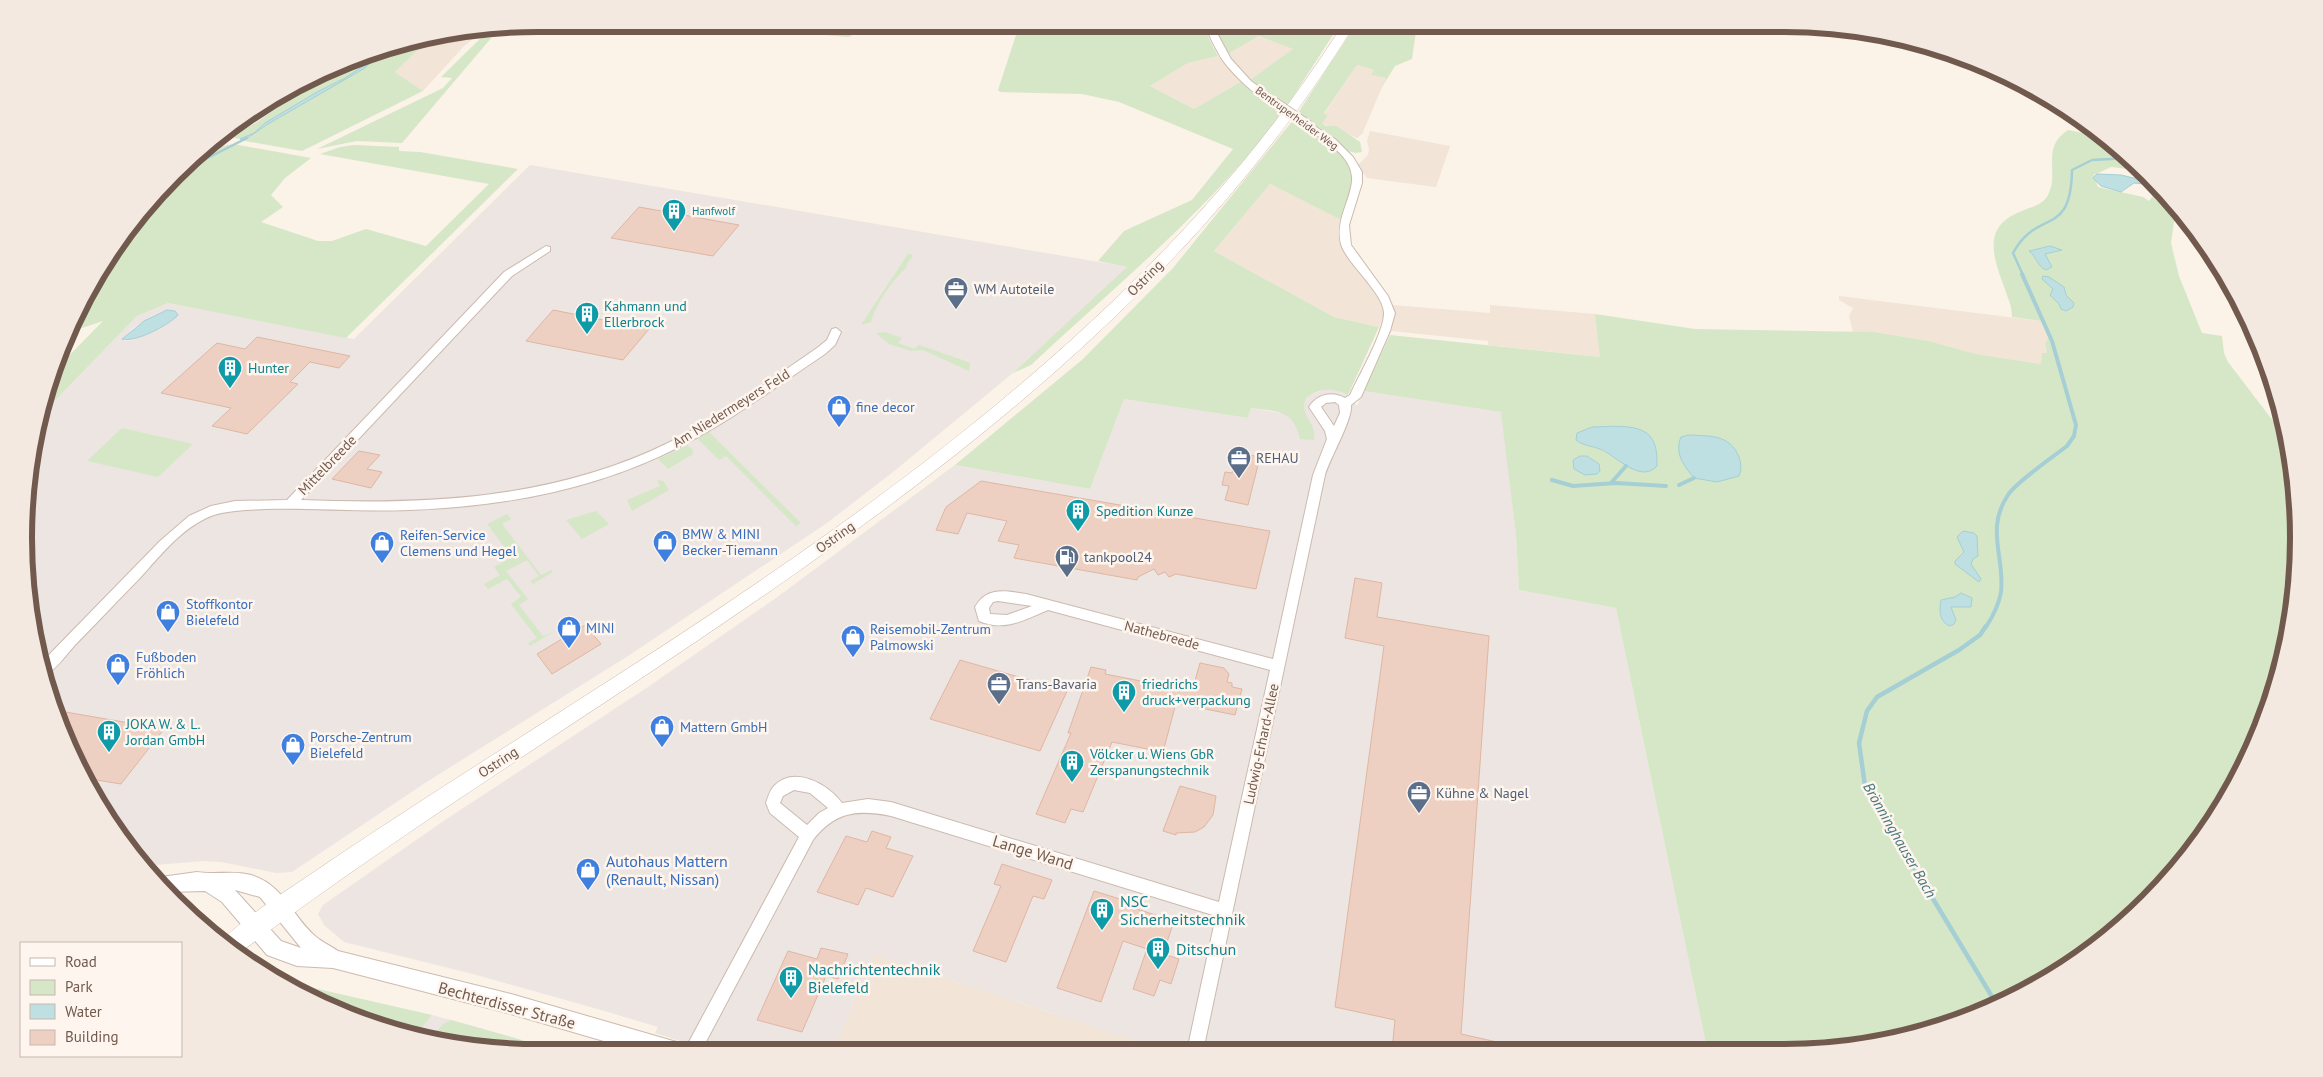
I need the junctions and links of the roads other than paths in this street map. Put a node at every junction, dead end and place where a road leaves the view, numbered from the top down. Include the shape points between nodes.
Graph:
1 (1212, 32) edge
2 (1344, 32) edge
3 (546, 249) dead end
4 (836, 332) dead end
5 (1344, 404) junction
6 (1333, 439) junction
7 (290, 504) junction
8 (1046, 605) dead end
9 (49, 665) edge
10 (1278, 666) junction
11 (839, 810) junction
12 (808, 835) junction
13 (169, 883) edge
14 (210, 883) junction
15 (281, 908) junction
16 (1225, 912) junction
17 (256, 927) junction
18 (234, 943) edge
19 (334, 959) junction
20 (649, 1044) edge
21 (696, 1044) edge
22 (1197, 1044) edge

1 - 5 street, Bentruperheider Weg, bridge via 1227,60 1248,83 1332,141 1350,159 1357,172 1357,184 1344,226 1346,245 1384,298 1390,313 1354,397
2 - 15 main road, Ostring via 1282,126 1198,224 1105,317 990,417 856,522 735,607 429,806
3 - 7 street, Mittelbreede via 508,274
4 - 7 street, Am Niedermeyers Feld via 821,351 689,437 589,479 528,495 467,504 395,507
5 - 6 street, Ludwig-Erhard-Allee via 1346,411
5 - 6 street via 1333,398 1316,404 1316,410 1331,430
6 - 10 street, Ludwig-Erhard-Allee via 1319,475
7 - 9 street, Mittelbreede via 235,506 194,519 164,544
8 - 10 street, Nathebreede
10 - 16 street, Ludwig-Erhard-Allee
11 - 12 street, Lange Wand via 821,820
11 - 12 street via 824,792 808,785 789,783 779,789 775,808
11 - 16 street, Lange Wand via 865,805 891,809
12 - 21 street, Lange Wand
13 - 14 street, Bechterdisser Straße
14 - 15 street, Bechterdisser Straße via 238,881 252,884 267,891
14 - 17 street, Bechterdisser Straße via 229,896
15 - 17 main road, Ostring
15 - 19 street, Bechterdisser Straße via 308,942
16 - 22 street, Ludwig-Erhard-Allee
17 - 18 main road, Ostring
17 - 19 street, Bechterdisser Straße via 267,942 283,954
19 - 20 street, Bechterdisser Straße via 511,1004

